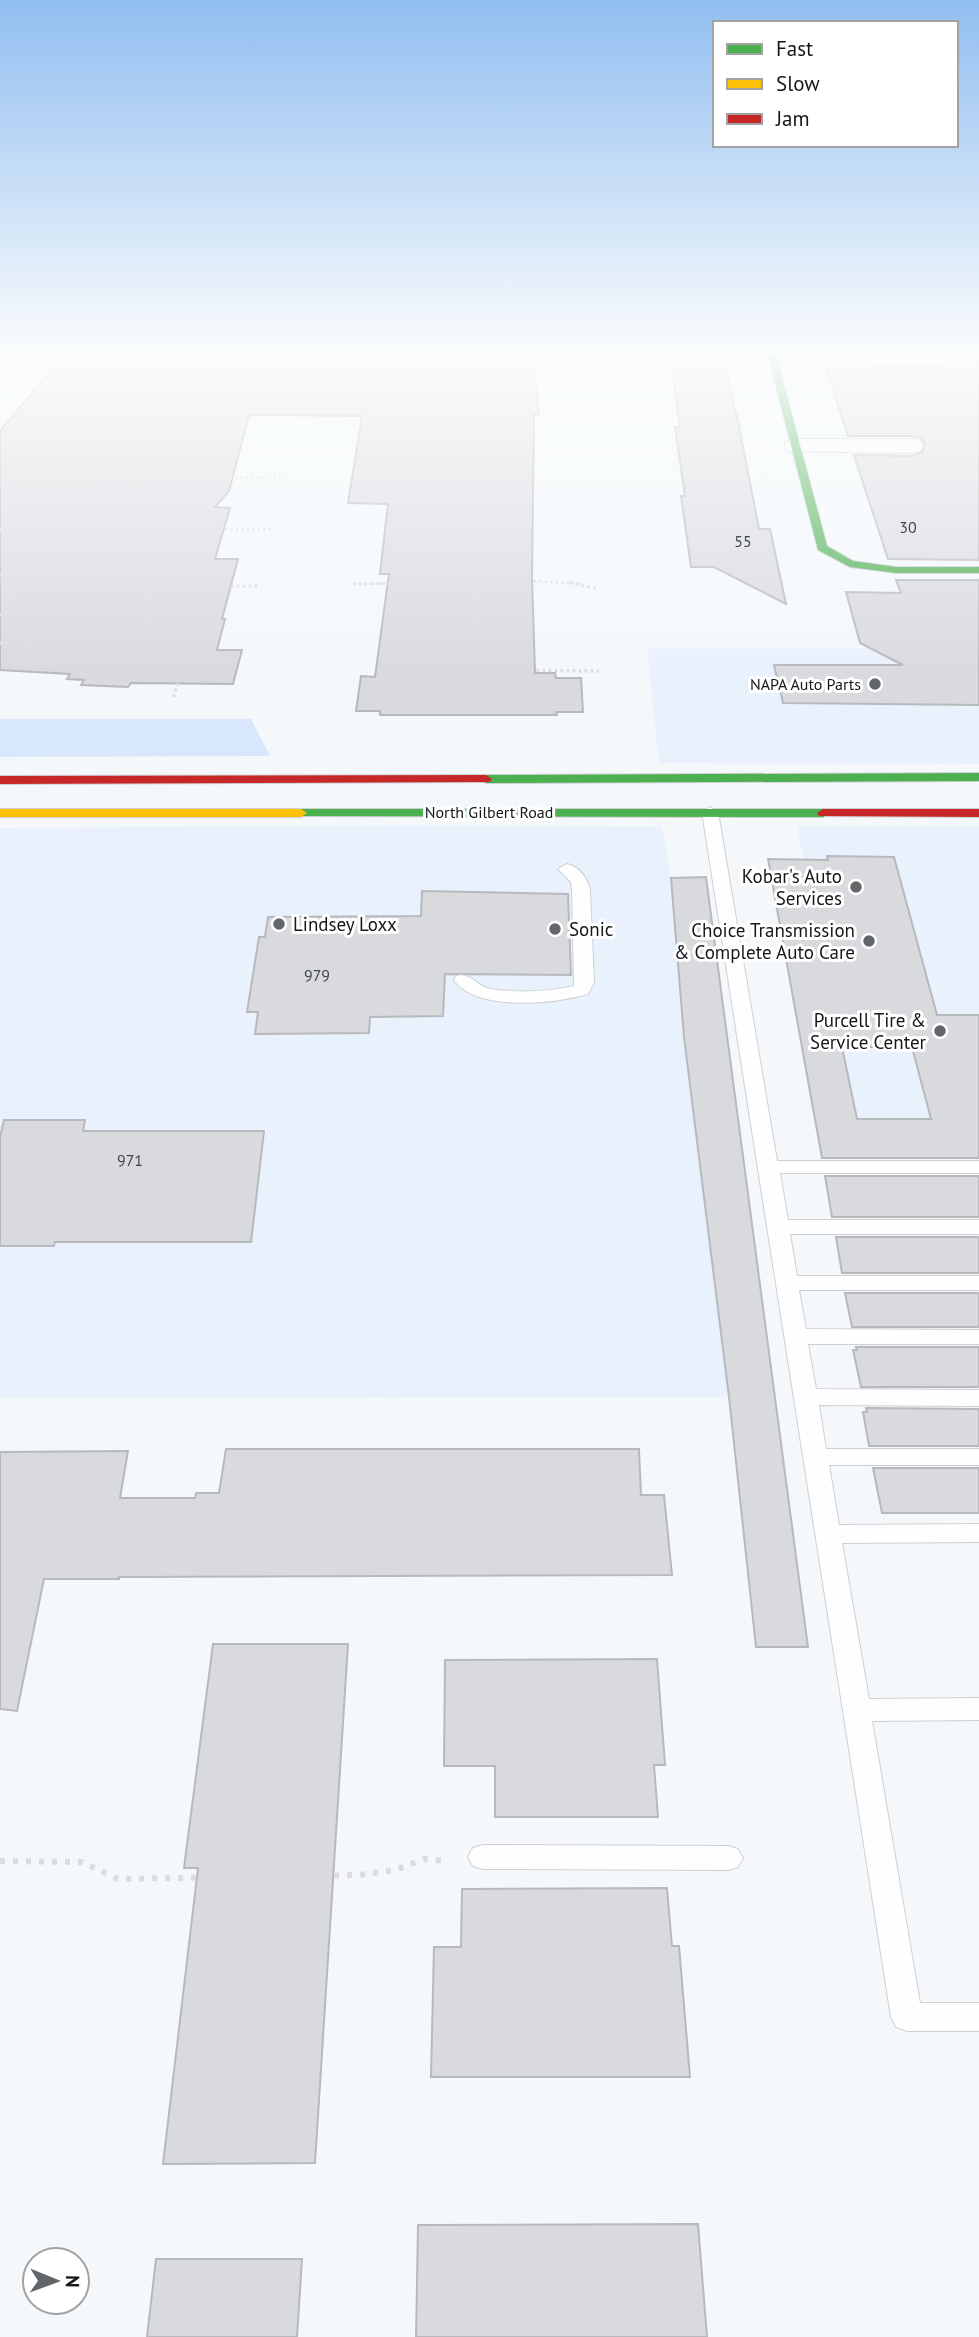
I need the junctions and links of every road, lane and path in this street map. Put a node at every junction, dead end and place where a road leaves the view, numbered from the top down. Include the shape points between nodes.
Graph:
1 (798, 457) edge
2 (0, 476) edge
3 (285, 477) dead end
4 (182, 478) junction
5 (81, 522) junction
6 (1, 527) edge
7 (272, 528) dead end
8 (138, 531) junction
9 (979, 570) edge
10 (40, 574) junction
11 (0, 575) edge
12 (30, 576) junction
13 (122, 580) junction
14 (479, 582) junction
15 (353, 584) dead end
16 (257, 586) dead end
17 (598, 589) dead end
18 (154, 590) junction
19 (0, 615) edge
20 (0, 643) edge
21 (157, 647) junction
22 (599, 671) dead end
23 (174, 697) dead end
24 (979, 778) edge
25 (417, 779) junction
26 (0, 780) edge
27 (212, 812) junction
28 (710, 812) junction
29 (0, 813) edge
30 (979, 813) edge
31 (567, 869) dead end
32 (463, 980) dead end
33 (767, 1167) junction
34 (979, 1167) edge
35 (777, 1227) junction
36 (979, 1227) edge
37 (786, 1283) junction
38 (979, 1283) edge
39 (795, 1336) junction
40 (979, 1337) edge
41 (805, 1397) junction
42 (979, 1398) edge
43 (815, 1457) junction
44 (979, 1457) edge
45 (979, 1533) edge
46 (828, 1534) junction
47 (979, 1709) edge
48 (857, 1710) junction
49 (483, 1857) joint
50 (728, 1858) dead end
51 (0, 1861) edge
52 (979, 2017) edge

1 - 9 main road via 822,548 850,564
2 - 4 path via 83,487
3 - 4 path
4 - 8 path via 169,494 163,516
5 - 6 path
5 - 8 path
5 - 10 path via 85,548
7 - 8 path via 189,535
8 - 13 path
10 - 12 path
10 - 13 path via 83,569
11 - 12 path
12 - 19 path via 23,579 6,614
13 - 18 path
14 - 15 path
14 - 17 path via 566,582
14 - 22 path via 478,667
16 - 18 path
18 - 21 path via 141,611 146,633
20 - 21 path via 90,651
21 - 23 path via 179,675
24 - 25 main road, North Gilbert Road
25 - 26 main road, North Gilbert Road
25 - 27 main road via 407,791 394,794 258,794 234,799
27 - 28 main road, North Gilbert Road
27 - 29 main road, North Gilbert Road
28 - 30 main road, North Gilbert Road
28 - 33 lane
31 - 32 lane via 579,880 581,890 585,983 581,989 555,995 487,994 472,990
33 - 34 lane
33 - 35 lane
35 - 36 lane
35 - 37 lane
37 - 38 lane
37 - 39 lane
39 - 40 lane
39 - 41 lane
41 - 42 lane
41 - 43 lane
43 - 44 lane
43 - 46 lane
45 - 46 lane
46 - 48 lane
47 - 48 lane
48 - 52 lane via 907,2017
49 - 50 lane
49 - 51 path via 442,1862 424,1859 395,1870 359,1875 118,1879 82,1863

